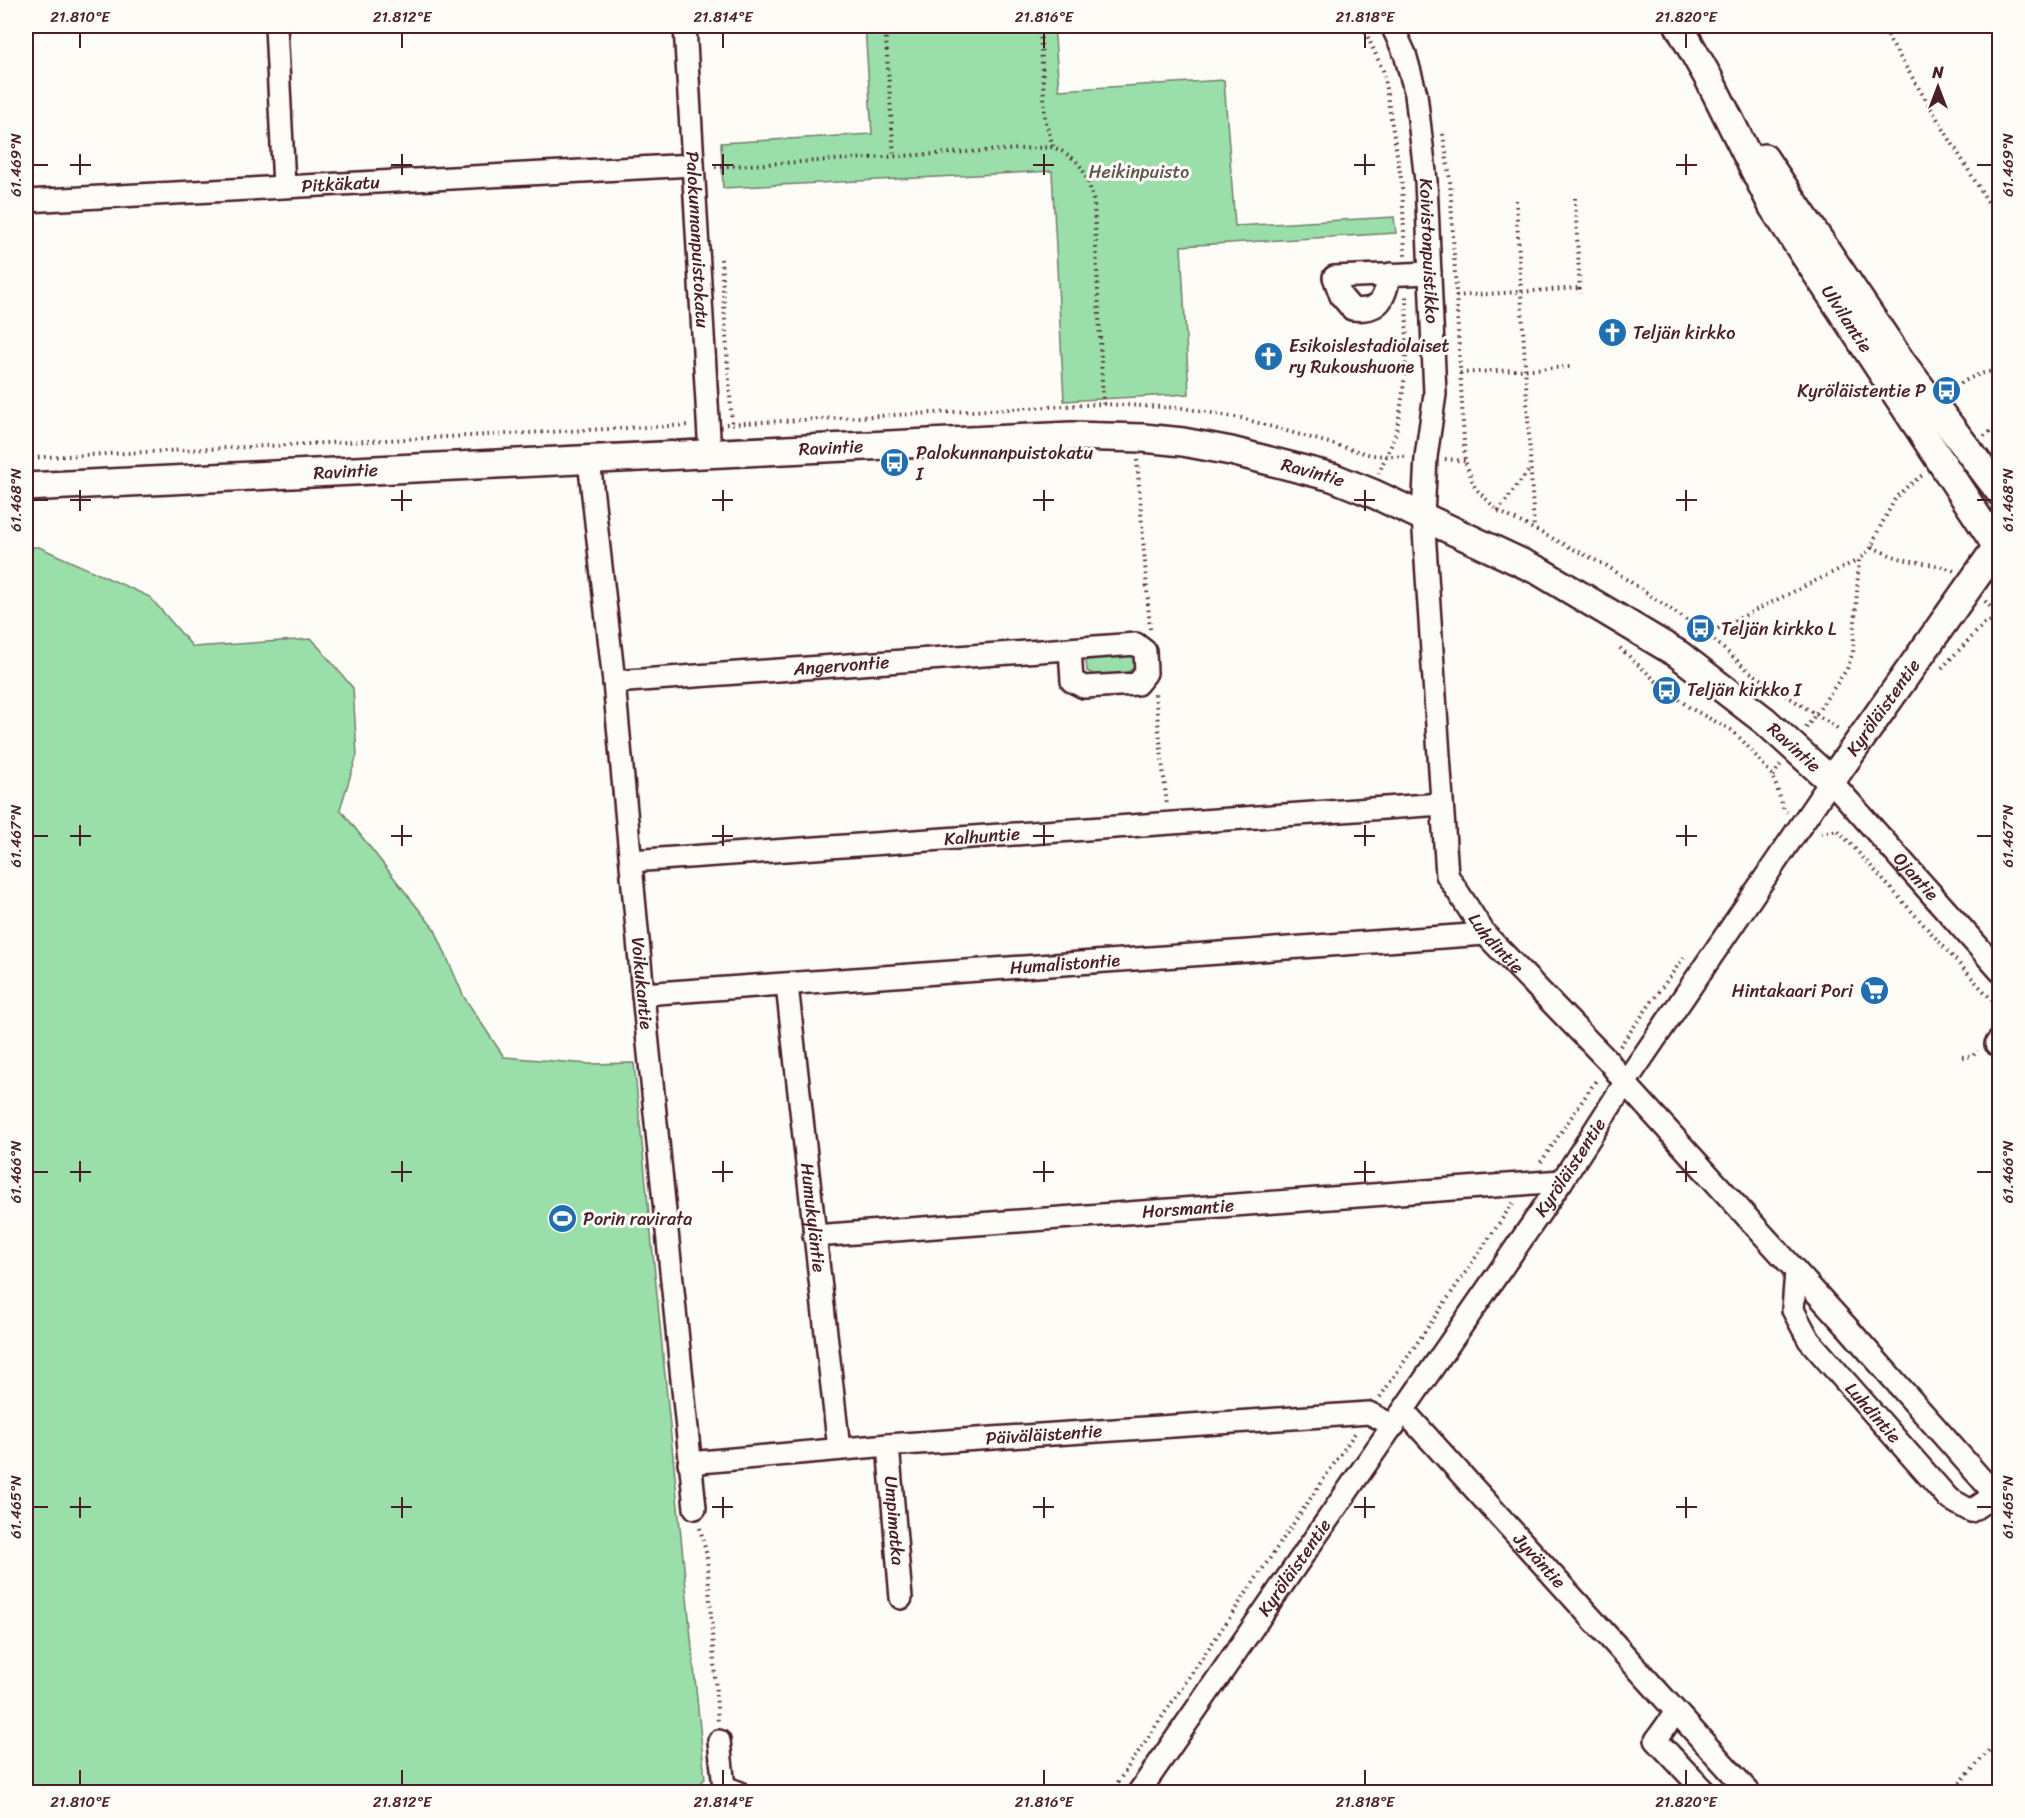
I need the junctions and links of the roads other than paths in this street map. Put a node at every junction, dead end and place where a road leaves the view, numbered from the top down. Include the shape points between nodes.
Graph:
1 (276, 26) edge
2 (685, 26) edge
3 (1392, 26) edge
4 (1679, 26) edge
5 (1709, 79) junction
6 (693, 165) junction
7 (284, 186) junction
8 (26, 201) edge
9 (1430, 273) junction
10 (1390, 274) dead end
11 (722, 453) junction
12 (589, 460) junction
13 (26, 487) edge
14 (2000, 492) edge
15 (1423, 516) junction
16 (1999, 546) edge
17 (1070, 649) dead end
18 (614, 682) junction
19 (1831, 781) junction
20 (1442, 804) junction
21 (631, 861) junction
22 (1485, 934) junction
23 (2000, 971) edge
24 (787, 985) junction
25 (643, 994) junction
26 (1625, 1083) junction
27 (1562, 1181) junction
28 (814, 1236) junction
29 (1796, 1270) junction
30 (1399, 1418) junction
31 (888, 1445) junction
32 (839, 1449) junction
33 (689, 1463) junction
34 (1996, 1496) edge
35 (695, 1508) road end
36 (901, 1598) dead end
37 (1676, 1712) junction
38 (719, 1742) road end
39 (1150, 1788) edge
40 (738, 1792) edge
41 (1705, 1792) edge
42 (1749, 1792) edge

1 - 7 street
2 - 6 street, Palokunnanpuistokatu
3 - 9 street, Koivistonpuistikko via 1416,94 1426,181
4 - 5 main road, Ulvilantie
5 - 14 main road, Ulvilantie via 1902,363
5 - 16 main road, Ulvilantie via 1773,207
6 - 7 street, Pitkäkatu
6 - 11 street, Palokunnanpuistokatu
7 - 8 street, Pitkäkatu
9 - 10 street
9 - 15 street, Koivistonpuistikko via 1435,394
11 - 12 main road, Ravintie
11 - 15 main road, Ravintie via 1071,436 1143,438 1231,451 1312,471
12 - 13 main road, Ravintie
12 - 18 street, Voikukantie
15 - 19 main road, Ravintie via 1539,571 1678,654 1730,693
15 - 20 street, Luhdintie
16 - 19 main road, Kyröläistentie
17 - 18 street, Angervontie
18 - 21 street, Voikukantie
19 - 23 street, Ojantie
19 - 26 street, Kyröläistentie
20 - 21 street, Kalhuntie
20 - 22 street, Luhdintie via 1447,875
21 - 25 street, Voikukantie
22 - 24 street, Humalistontie
22 - 26 street, Luhdintie
24 - 25 street, Humalistontie
24 - 28 street, Humukyläntie
25 - 33 street, Voikukantie
26 - 27 street, Kyröläistentie
26 - 29 street, Luhdintie
27 - 28 street, Horsmantie
27 - 30 street, Kyröläistentie
28 - 32 street, Humukyläntie
29 - 34 street, Luhdintie
29 - 34 street, Luhdintie via 1794,1310 1809,1340 1948,1498 1971,1510
30 - 31 street, Päiväläistentie via 1369,1413
30 - 37 street, Jyväntie
30 - 39 street, Kyröläistentie
31 - 32 street, Päiväläistentie
31 - 36 street, Umpimatka
32 - 33 street, Päiväläistentie
33 - 35 street, Voikukantie
37 - 41 street via 1656,1740
37 - 42 street, Jyväntie
38 - 40 street via 724,1787

